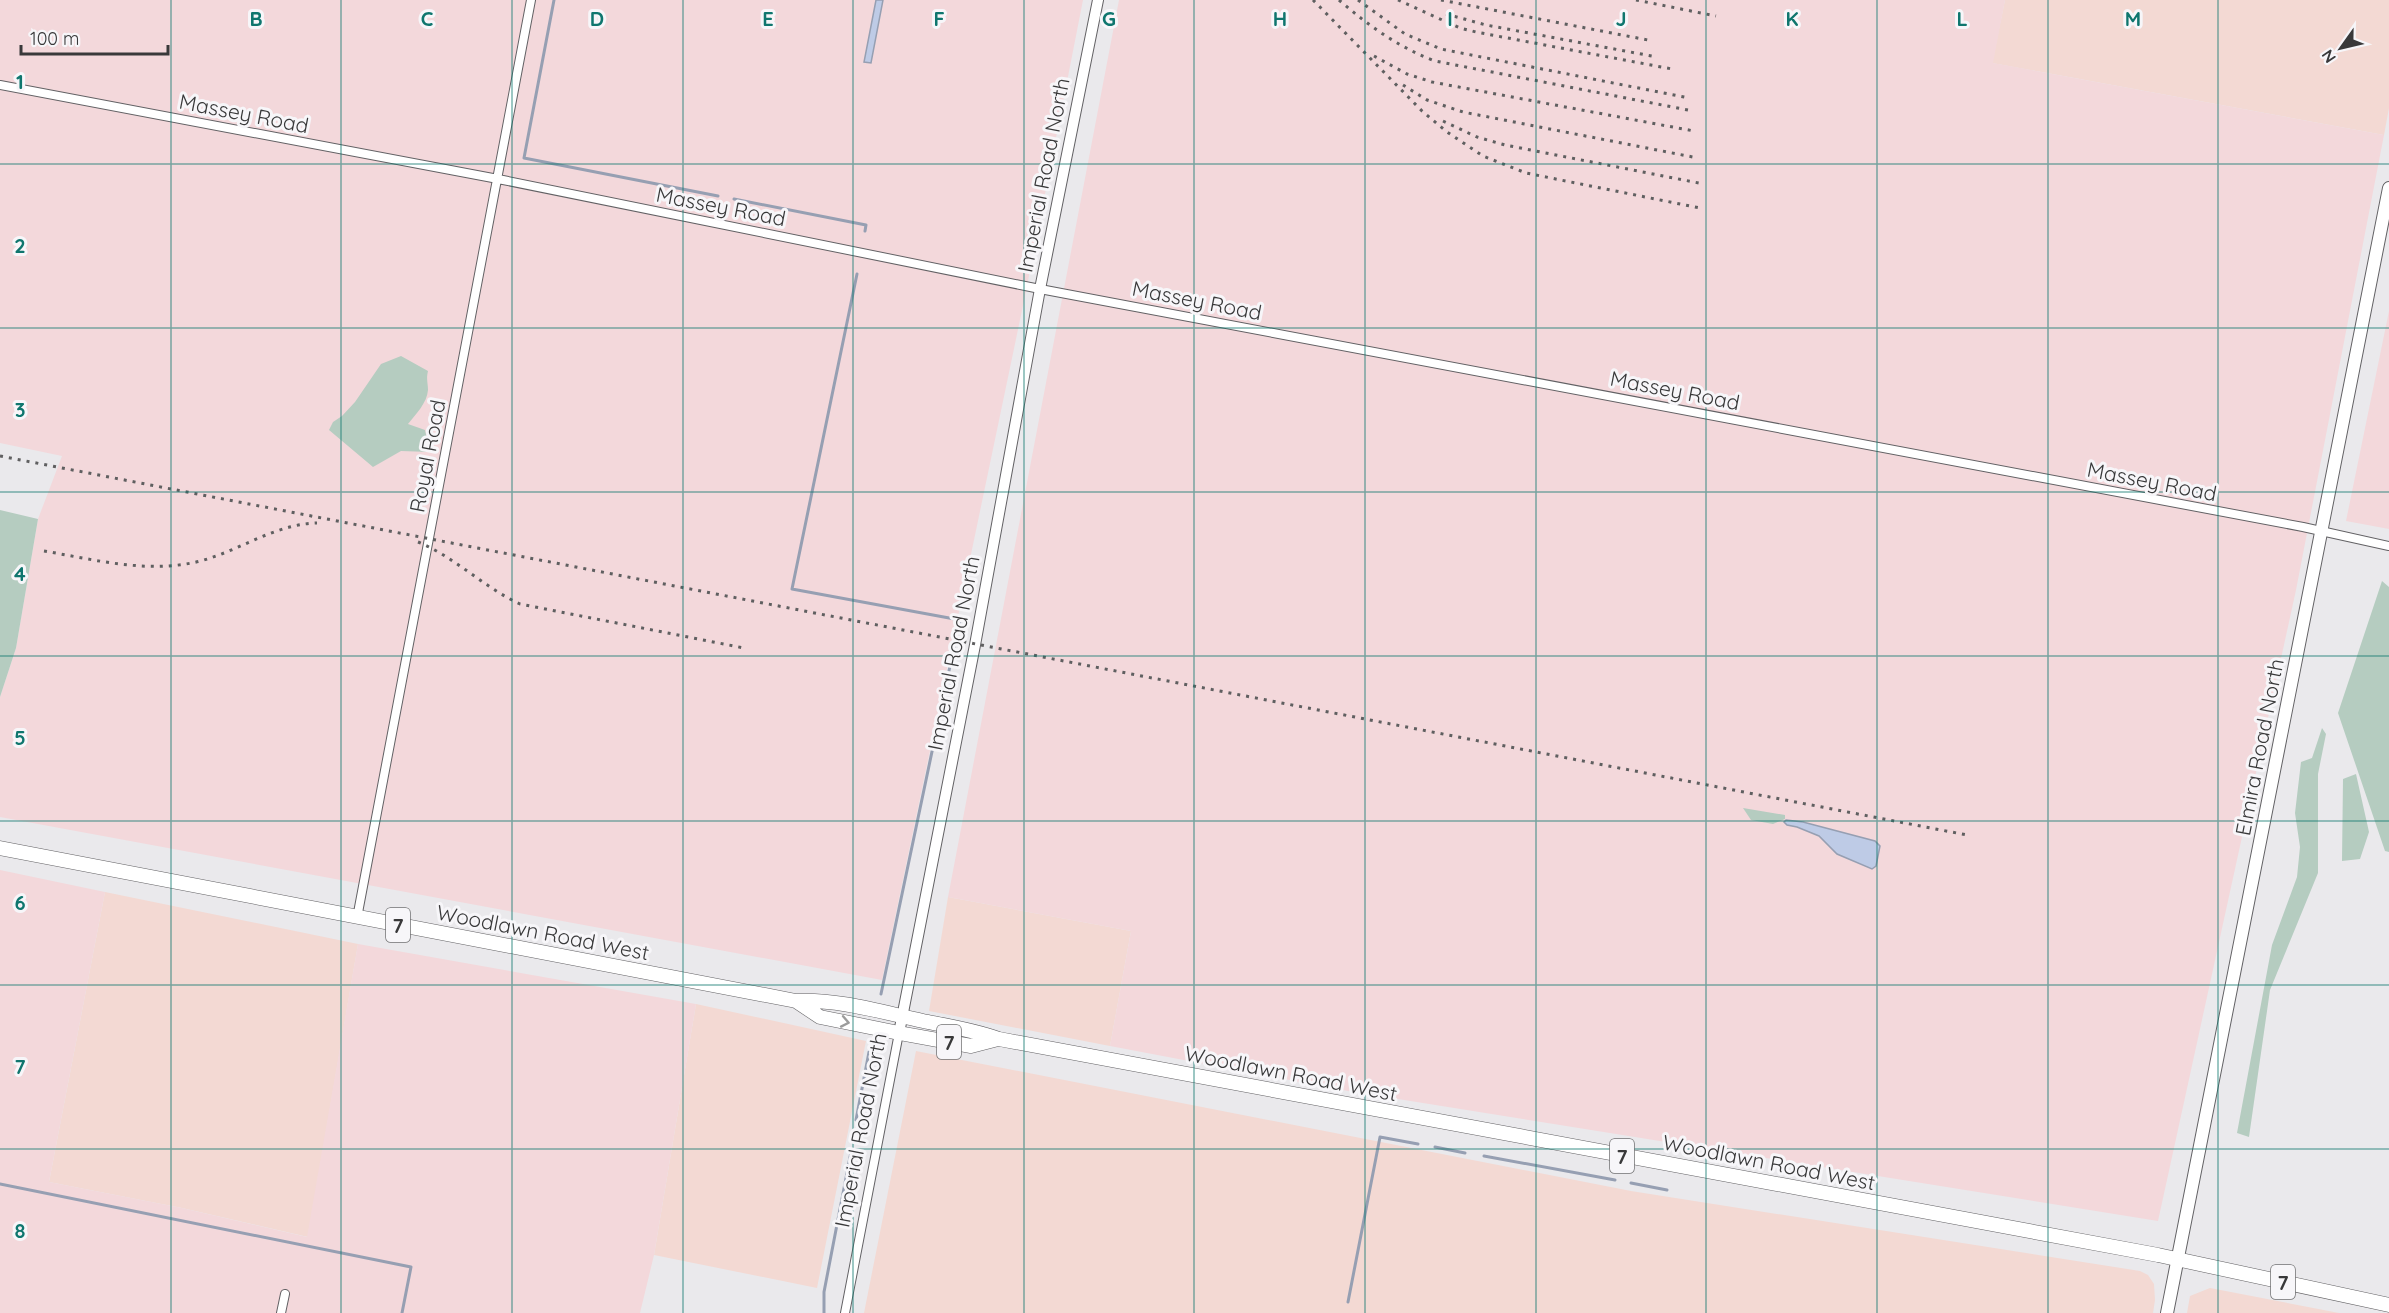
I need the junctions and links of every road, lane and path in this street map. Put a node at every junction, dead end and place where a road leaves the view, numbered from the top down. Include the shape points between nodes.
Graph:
1 (531, 0) edge
2 (1098, 0) edge
3 (0, 85) edge
4 (498, 179) junction
5 (2389, 188) edge
6 (1040, 289) junction
7 (2321, 531) junction
8 (2389, 546) edge
9 (0, 848) edge
10 (357, 918) junction
11 (796, 1001) junction
12 (902, 1016) junction
13 (899, 1033) junction
14 (999, 1039) junction
15 (2178, 1259) junction
16 (285, 1294) dead end
17 (2389, 1305) edge
18 (281, 1313) edge
19 (845, 1313) edge
20 (2167, 1313) edge

1 - 4 street, Royal Road
2 - 6 street, Imperial Road North
3 - 4 street, Massey Road
4 - 6 street, Massey Road
4 - 10 street, Royal Road
5 - 7 main road, Elmira Road North
6 - 7 street, Massey Road
6 - 12 street, Imperial Road North
7 - 8 street, Massey Road
7 - 15 main road, Elmira Road North
9 - 10 main road, Woodlawn Road West / 7
10 - 11 main road, Woodlawn Road West / 7
11 - 12 main road, Woodlawn Road West / 7 via 822,1000
11 -> 13 main road, Woodlawn Road West / 7 via 820,1017
12 - 13 street, Imperial Road North
12 - 14 main road, Woodlawn Road West / 7
13 - 14 main road, Woodlawn Road West / 7 via 971,1046
13 - 19 street, Imperial Road North
14 - 15 main road, Woodlawn Road West / 7
15 - 17 main road, Woodlawn Road West / 7
15 - 20 main road, Elmira Road North
16 - 18 street

